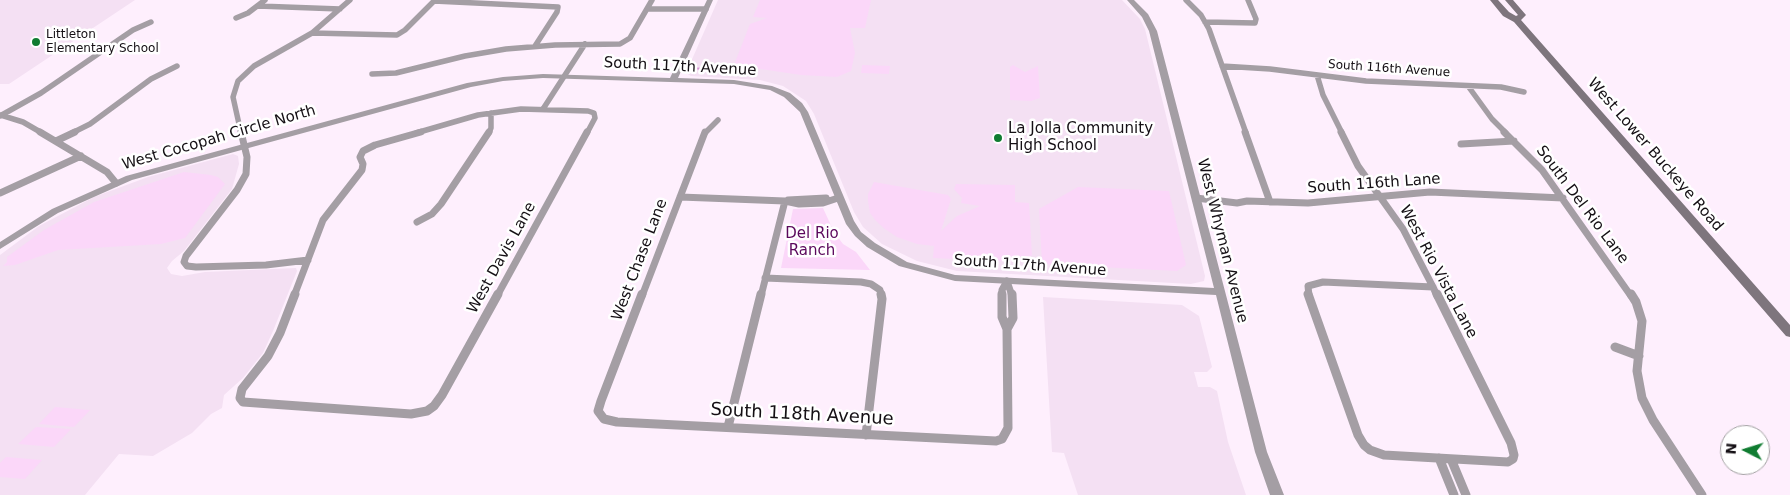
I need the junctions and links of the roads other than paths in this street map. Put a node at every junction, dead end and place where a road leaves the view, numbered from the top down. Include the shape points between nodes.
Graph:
1 (265, 0) edge
2 (350, 0) edge
3 (434, 0) edge
4 (710, 0) edge
5 (1130, 0) edge
6 (1186, 0) edge
7 (1248, 0) edge
8 (1494, 0) edge
9 (1509, 0) edge
10 (519, 2) edge
11 (649, 5) edge
12 (258, 6) junction
13 (340, 9) junction
14 (706, 9) junction
15 (236, 18) dead end
16 (1517, 20) junction
17 (152, 22) dead end
18 (1206, 22) junction
19 (312, 33) junction
20 (585, 44) junction
21 (536, 46) junction
22 (177, 66) dead end
23 (1222, 66) junction
24 (372, 74) dead end
25 (1317, 75) junction
26 (565, 76) junction
27 (673, 80) junction
28 (1468, 86) junction
29 (459, 87) joint
30 (1524, 92) dead end
31 (543, 109) junction
32 (491, 113) junction
33 (0, 115) edge
34 (718, 120) dead end
35 (56, 141) junction
36 (1514, 141) junction
37 (1461, 144) dead end
38 (245, 145) junction
39 (81, 156) junction
40 (116, 183) junction
41 (0, 193) edge
42 (1379, 196) junction
43 (680, 197) junction
44 (838, 198) junction
45 (1196, 198) junction
46 (1563, 198) junction
47 (785, 201) junction
48 (1270, 202) junction
49 (417, 222) dead end
50 (0, 246) edge
51 (308, 260) junction
52 (765, 278) junction
53 (1007, 281) junction
54 (1432, 287) junction
55 (1220, 292) junction
56 (1790, 333) edge
57 (1615, 347) dead end
58 (1639, 356) junction
59 (600, 416) joint
60 (728, 427) junction
61 (866, 435) junction
62 (1439, 458) junction
63 (1451, 459) junction
64 (1277, 495) edge
65 (1454, 495) edge
66 (1466, 495) edge
67 (1702, 495) edge

1 - 12 street
2 - 13 street
3 - 10 street
3 - 19 street via 406,30 397,35
4 - 14 street
5 - 45 street, West Whyman Avenue via 1145,16 1153,31
6 - 18 street
7 - 18 street via 1255,23
8 - 16 main road, West Lower Buckeye Road via 1506,14
9 - 16 main road via 1522,15
10 - 21 street via 558,7
11 - 14 street
11 - 20 street via 630,38 623,43
12 - 13 street
12 - 15 street
13 - 19 street
14 - 27 street
16 - 56 main road, West Lower Buckeye Road
17 - 33 street via 133,30 41,93
18 - 23 street
19 - 38 street via 254,66 236,85 233,97
20 - 21 street
20 - 26 street
21 - 24 street via 473,54 390,74
22 - 35 street via 156,75 98,119
23 - 25 street, South 116th Avenue
23 - 48 street
25 - 28 street, South 116th Avenue
25 - 42 street, West Rio Vista Lane via 1323,95 1358,166
26 - 27 street, South 117th Avenue
26 - 29 street, South 117th Avenue via 514,78
26 - 31 street
27 - 44 street, South 117th Avenue via 753,84 792,98 804,112
28 - 30 street, South 116th Avenue
28 - 36 street, South Del Rio Lane via 1492,120
29 - 38 street, West Cocopah Circle North
31 - 32 street
31 - 51 street, West Davis Lane via 594,113 594,120 442,395 427,411 403,414 243,402 240,398 242,390 268,356 280,333
32 - 49 street via 491,128 484,142 441,204 432,214
32 - 51 street via 363,151 360,157 362,170 323,220
33 - 35 street via 23,122
34 - 43 street, West Chase Lane via 705,132
35 - 39 street
36 - 37 street
36 - 46 street, South Del Rio Lane
38 - 40 street, West Cocopah Circle North
38 - 51 street via 248,162 244,179 186,256 185,264 196,268
39 - 40 street via 107,172
39 - 41 street
40 - 50 street, West Cocopah Circle North via 54,211
42 - 46 street, South 116th Lane via 1439,192
42 - 48 street, South 116th Lane via 1316,203
42 - 54 street, West Rio Vista Lane via 1400,223
43 - 47 street
43 - 59 street, West Chase Lane via 600,400
44 - 47 street via 813,204
44 - 53 street, South 117th Avenue via 858,234 895,260 943,276
45 - 48 street, South 116th Lane via 1219,202
45 - 55 street, West Whyman Avenue
46 - 58 street, South Del Rio Lane via 1639,308 1642,321
47 - 52 street
52 - 60 street
52 - 61 street via 861,282 880,290 882,299
53 - 55 street, South 117th Avenue
53 - 61 street, South 118th Avenue via 1012,291 1013,318 1007,329 1006,434 988,441
54 - 62 street via 1323,282 1310,284 1308,294 1364,445 1384,455
54 - 63 street, West Rio Vista Lane via 1514,454 1513,459 1502,462
55 - 64 street, West Whyman Avenue via 1263,457
57 - 58 street
58 - 67 street, South Del Rio Lane via 1638,385 1645,406
59 - 60 street, South 118th Avenue via 617,422
60 - 61 street, South 118th Avenue
62 - 63 street
62 - 65 street
63 - 66 street

